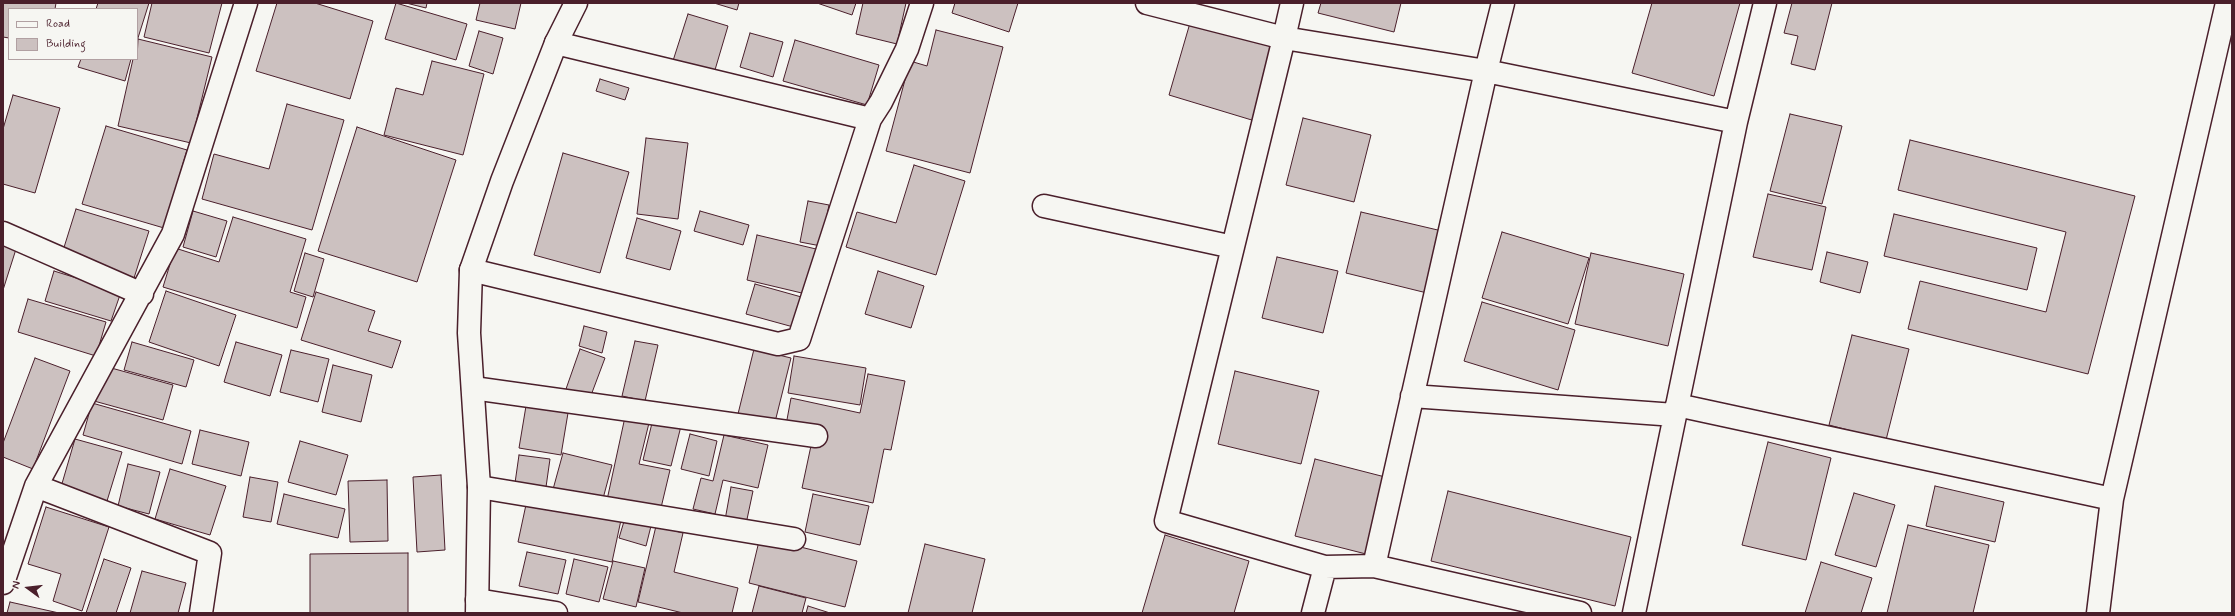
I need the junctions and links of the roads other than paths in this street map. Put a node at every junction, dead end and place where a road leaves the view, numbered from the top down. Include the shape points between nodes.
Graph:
1 (246, 3) edge
2 (576, 3) edge
3 (922, 3) edge
4 (1147, 3) edge
5 (1292, 3) edge
6 (1503, 3) edge
7 (1765, 3) edge
8 (2227, 3) edge
9 (1284, 38) junction
10 (556, 42) junction
11 (1486, 71) junction
12 (870, 119) junction
13 (1736, 122) junction
14 (1044, 206) dead end
15 (3, 233) edge
16 (1233, 247) junction
17 (471, 270) junction
18 (142, 294) junction
19 (473, 388) junction
20 (1412, 396) junction
21 (1676, 410) junction
22 (816, 436) dead end
23 (36, 486) junction
24 (479, 486) junction
25 (2112, 499) junction
26 (794, 539) dead end
27 (1374, 566) junction
28 (1325, 567) junction
29 (3, 583) edge
30 (477, 607) edge
31 (201, 613) edge
32 (556, 613) edge
33 (1313, 613) edge
34 (1580, 613) edge
35 (1634, 613) edge
36 (2098, 613) edge

1 - 18 street via 173,234
2 - 10 street
3 - 12 street via 907,49
4 - 9 street
5 - 9 street
6 - 11 street
7 - 13 street
8 - 25 street
9 - 11 street
9 - 16 street
10 - 12 street
10 - 17 street via 502,181
11 - 13 street
11 - 20 street
12 - 17 street via 799,339 778,344
13 - 21 street
14 - 16 street
15 - 18 street
16 - 28 street via 1166,521
17 - 19 street via 469,333
18 - 23 street
19 - 22 street
19 - 24 street
20 - 21 street
20 - 27 street
21 - 25 street
21 - 35 street
23 - 29 street
23 - 31 street via 210,553
24 - 26 street
24 - 30 street
25 - 36 street
27 - 28 street
27 - 34 street
28 - 33 street
30 - 32 street

